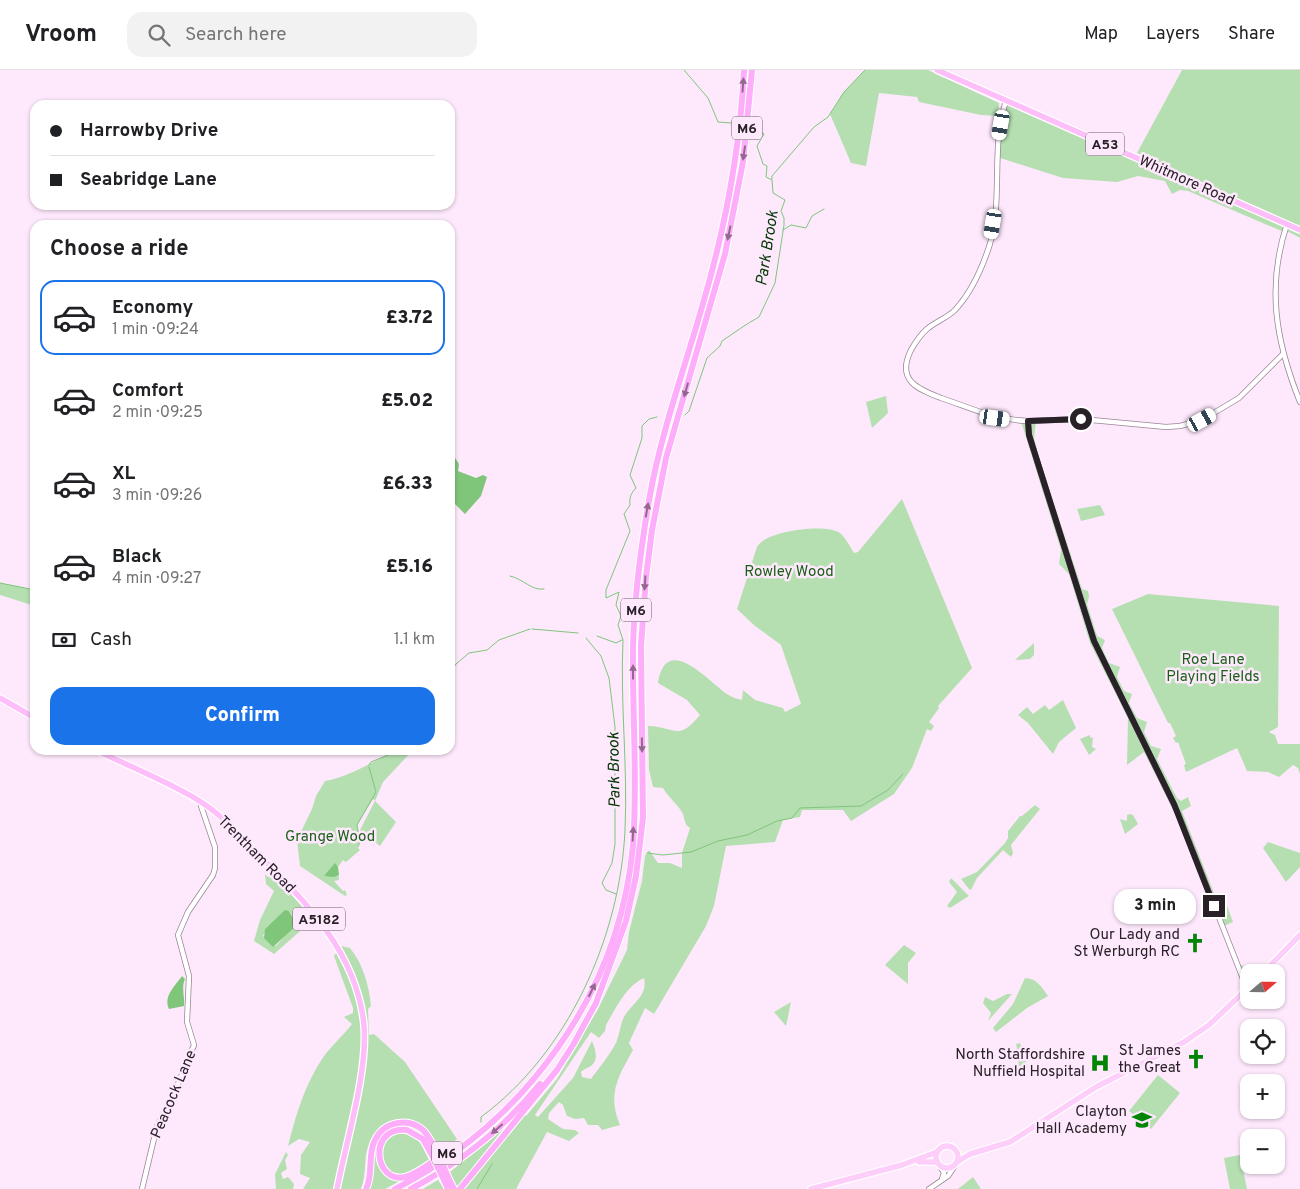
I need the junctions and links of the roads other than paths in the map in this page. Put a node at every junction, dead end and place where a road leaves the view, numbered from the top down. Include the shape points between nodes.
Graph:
1 (744, 70) edge
2 (752, 70) edge
3 (938, 70) edge
4 (1006, 101) junction
5 (1287, 224) junction
6 (1300, 230) edge
7 (1283, 354) junction
8 (1300, 402) edge
9 (1028, 421) junction
10 (0, 698) edge
11 (30, 715) edge
12 (106, 755) edge
13 (203, 803) junction
14 (1300, 935) edge
15 (1272, 964) edge
16 (1240, 968) edge
17 (606, 977) junction
18 (1240, 996) edge
19 (568, 1033) junction
20 (956, 1150) junction
21 (937, 1152) junction
22 (970, 1154) junction
23 (436, 1156) junction
24 (957, 1163) junction
25 (902, 1164) junction
26 (939, 1164) junction
27 (446, 1178) junction
28 (941, 1180) junction
29 (142, 1189) edge
30 (337, 1189) edge
31 (366, 1189) edge
32 (395, 1189) edge
33 (411, 1189) edge
34 (448, 1189) edge
35 (454, 1189) edge
36 (460, 1189) edge
37 (812, 1189) edge
38 (928, 1189) edge

19 -> 1 highway, M6 via 600,974 615,933 628,879 635,793 633,647 641,551 658,457 726,218
2 -> 17 highway, M6 via 745,145 729,236 666,458 654,520 641,646 643,818 632,896
3 - 4 highway, Whitmore Road / A53
4 - 5 highway, Whitmore Road / A53
4 - 9 street via 997,145 995,211 989,247 959,304 919,337 906,360 906,370 915,386 928,393 994,418
5 - 6 highway, Whitmore Road / A53
5 - 7 street via 1274,305
7 - 8 street
7 - 9 street via 1239,398 1202,420 1180,426 1081,419
9 - 16 street via 1029,435 1094,641 1178,813
10 - 11 highway
12 - 13 highway, Trentham Road / A5182
13 - 29 street, Peacock Lane via 201,806 215,848 215,872 188,912 178,935 187,966 187,1022 194,1045 157,1126
13 - 30 highway, Trentham Road / A5182 via 312,910 352,972 360,999 364,1037
14 - 15 main road
17 -> 33 highway, M6 via 571,1043 538,1087 476,1147
17 - 36 highway, M6 via 590,1016 565,1058
18 - 22 main road via 1184,1042 1096,1087 1010,1142
19 - 23 highway, M6 via 491,1119 415,1173 400,1178 390,1174 381,1163 379,1148 388,1134 407,1130 423,1139
19 - 32 highway, M6 via 547,1064 494,1121 450,1156
20 - 21 main road via 946,1145
20 - 22 main road
20 - 24 main road
21 - 25 main road
21 - 26 main road
22 - 24 main road
23 - 27 highway, M6, bridge
23 - 31 highway, M6 via 428,1136 418,1127 404,1122 390,1125 375,1140
24 - 26 main road via 950,1168
24 - 28 street
25 - 26 main road via 925,1161
25 - 37 main road
26 - 28 street via 944,1174
27 - 34 highway, M6
27 - 35 highway, M6
28 - 38 street

